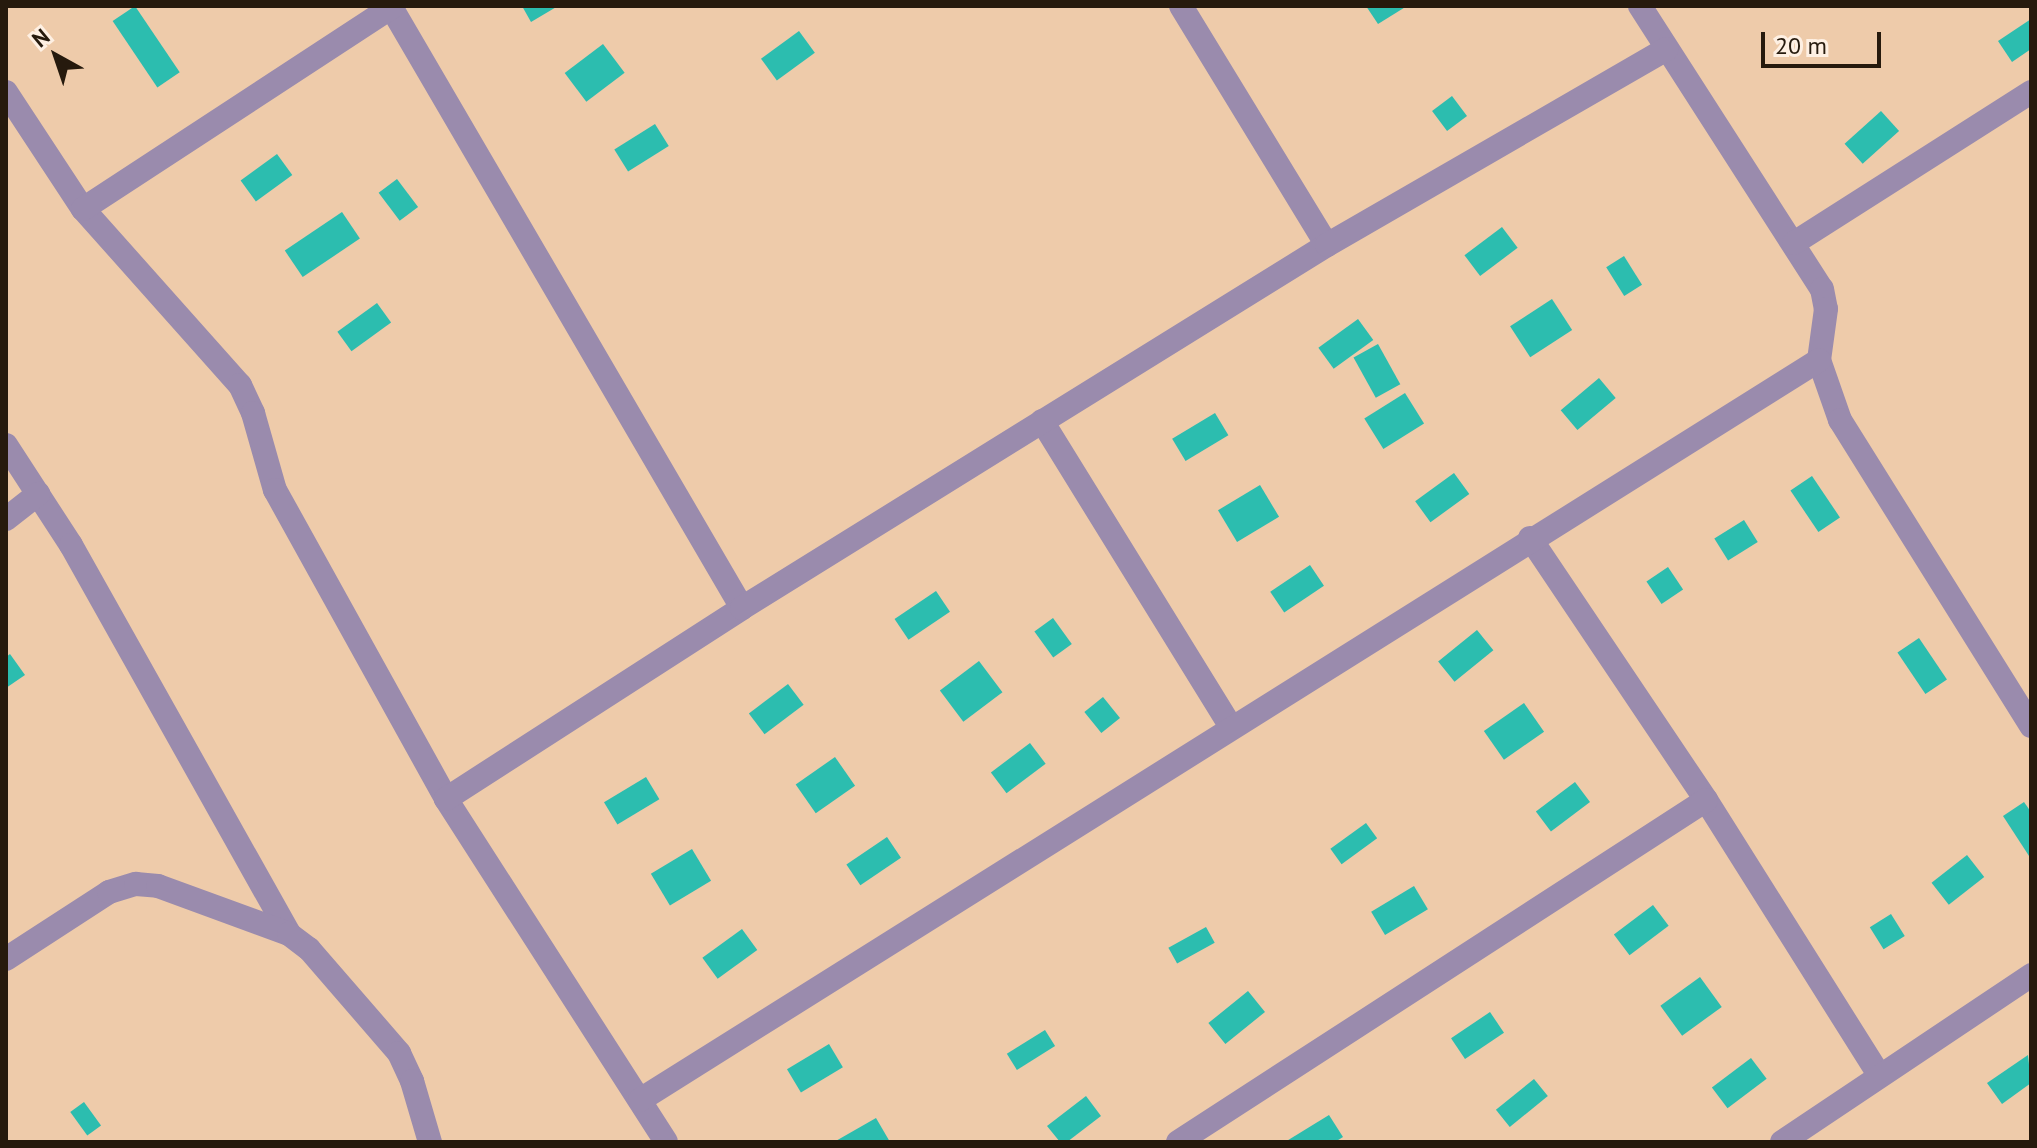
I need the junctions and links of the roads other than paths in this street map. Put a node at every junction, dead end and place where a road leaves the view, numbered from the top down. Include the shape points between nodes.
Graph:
1 (1181, 6) edge
2 (1640, 6) edge
3 (392, 7) edge
4 (1667, 49) junction
5 (6, 92) edge
6 (2031, 92) edge
7 (83, 209) junction
8 (1794, 243) junction
9 (1327, 245) junction
10 (1819, 360) junction
11 (1042, 421) junction
12 (6, 445) edge
13 (38, 494) junction
14 (6, 519) edge
15 (1530, 538) junction
16 (742, 608) junction
17 (2031, 726) edge
18 (1231, 727) junction
19 (446, 799) junction
20 (1706, 800) junction
21 (289, 934) junction
22 (6, 959) edge
23 (2031, 975) edge
24 (1880, 1076) junction
25 (640, 1100) junction
26 (430, 1142) edge
27 (666, 1142) edge
28 (1178, 1142) edge
29 (1782, 1142) edge

1 - 9 street
2 - 4 street
3 - 7 street
3 - 16 street
4 - 8 street
4 - 9 street
5 - 7 street
6 - 8 street
7 - 19 street via 240,385 275,490
8 - 10 street via 1822,289 1826,309
9 - 11 street
10 - 15 street
10 - 17 street via 1840,420
11 - 16 street
11 - 18 street
12 - 13 street
13 - 14 street
13 - 21 street
15 - 18 street
15 - 20 street
16 - 19 street
18 - 25 street
19 - 25 street
20 - 24 street
20 - 28 street
21 - 22 street via 158,886 136,884 109,892
21 - 26 street via 309,949 399,1053
23 - 24 street
24 - 29 street
25 - 27 street

